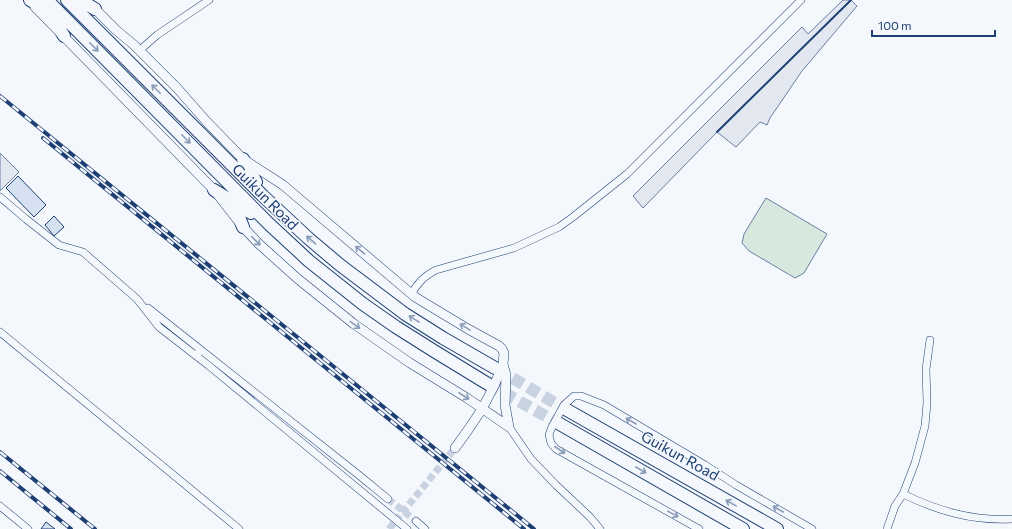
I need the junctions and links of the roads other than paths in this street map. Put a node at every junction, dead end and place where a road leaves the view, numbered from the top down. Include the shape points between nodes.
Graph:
1 (29, 0) edge
2 (42, 0) edge
3 (67, 0) edge
4 (74, 0) edge
5 (80, 0) edge
6 (86, 0) edge
7 (210, 0) edge
8 (801, 0) edge
9 (51, 7) edge
10 (96, 9) junction
11 (85, 18) junction
12 (64, 36) joint
13 (140, 50) junction
14 (243, 159) junction
15 (220, 174) junction
16 (214, 190) junction
17 (263, 196) junction
18 (0, 197) edge
19 (233, 201) junction
20 (269, 224) junction
21 (243, 227) junction
22 (412, 294) junction
23 (138, 300) junction
24 (0, 332) edge
25 (930, 340) dead end
26 (201, 350) junction
27 (196, 356) junction
28 (499, 366) junction
29 (488, 384) tunnel mouth
30 (482, 409) junction
31 (567, 410) tunnel mouth
32 (558, 423) tunnel mouth
33 (509, 427) junction
34 (455, 448) tunnel mouth
35 (902, 494) junction
36 (388, 499) tunnel mouth
37 (0, 506) edge
38 (1012, 519) edge
39 (416, 521) tunnel mouth
40 (28, 529) edge
41 (238, 529) edge
42 (407, 529) edge
43 (425, 529) edge
44 (600, 529) edge
45 (699, 529) edge
46 (744, 529) edge
47 (777, 529) edge
48 (812, 529) edge
49 (887, 529) edge

1 - 9 highway
2 - 9 highway
3 - 11 highway, Guikun Road
4 - 11 highway
5 - 10 highway
6 - 10 street
7 - 13 street via 157,35
8 - 22 street via 627,174 573,217 559,227 514,248 436,270 419,281
9 - 12 highway
9 -> 15 highway, Guikun Road
10 - 13 street
17 -> 11 highway, Guikun Road
12 - 16 street
13 - 14 street
14 - 17 highway
22 -> 14 street via 283,185
15 - 19 highway
15 - 20 highway, Guikun Road
16 - 19 highway
16 - 21 street
28 -> 17 highway, Guikun Road via 443,338 404,314 340,265
18 - 23 street via 59,245 83,252
19 - 20 highway
19 - 21 highway
20 - 29 highway, Guikun Road via 309,261 363,304
21 -> 30 street via 298,279 354,324
28 -> 22 street via 504,353 499,346
23 - 26 street
23 - 27 street via 159,327
24 - 41 street
25 - 35 street via 926,369 925,426 915,463
26 - 27 street
26 - 36 street
27 - 42 street
28 - 30 street
28 - 33 street via 506,376 505,405
30 - 33 street
30 - 34 street
47 -> 31 highway, Guikun Road
32 -> 46 highway, Guikun Road
33 - 44 street via 531,459
35 - 38 street via 962,516 986,520
35 - 49 street
37 - 40 street
39 - 43 street
48 -> 45 street via 604,405 581,396 574,396 564,404 549,435 556,449

